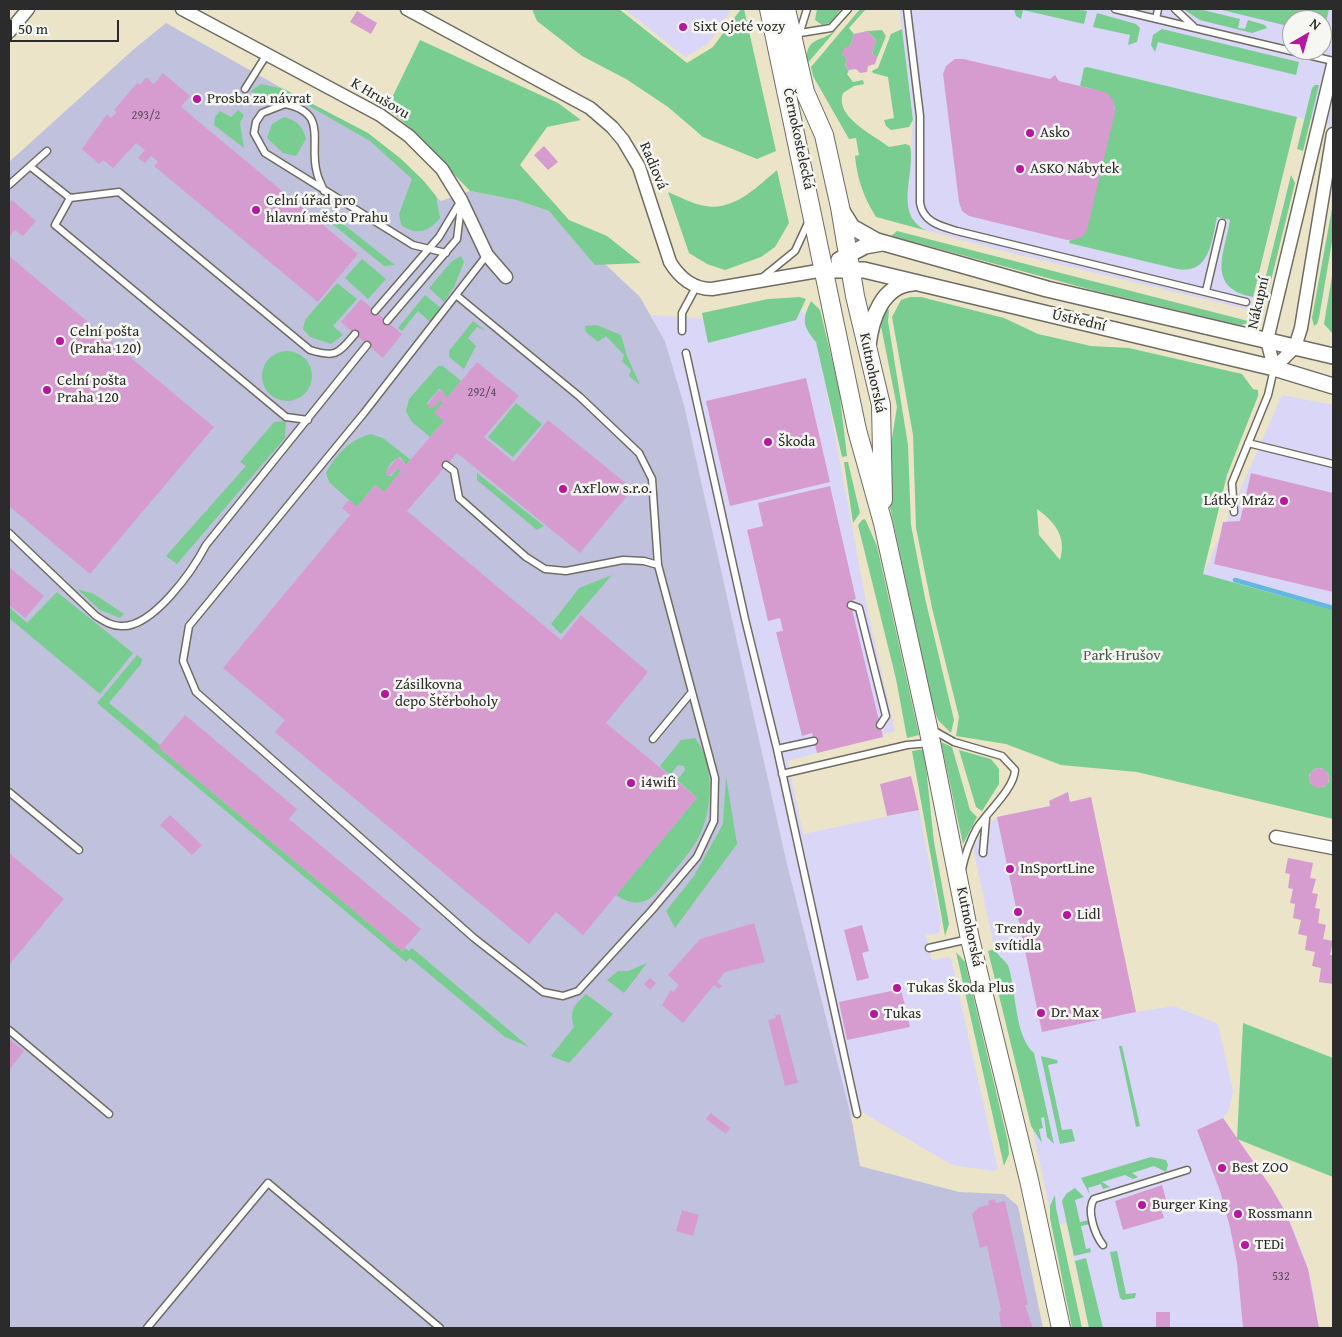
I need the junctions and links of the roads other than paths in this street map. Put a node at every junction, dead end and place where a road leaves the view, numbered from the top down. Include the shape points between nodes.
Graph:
1 (28, 9) edge
2 (182, 9) edge
3 (407, 9) edge
4 (769, 9) edge
5 (786, 9) edge
6 (807, 9) edge
7 (848, 9) edge
8 (907, 9) edge
9 (1115, 9) edge
10 (1158, 9) edge
11 (1175, 9) edge
12 (1156, 19) junction
13 (1199, 29) junction
14 (9, 32) edge
15 (800, 33) junction
16 (267, 54) junction
17 (797, 59) junction
18 (1333, 63) edge
19 (245, 88) dead end
20 (1333, 134) edge
21 (47, 151) dead end
22 (32, 167) junction
23 (9, 185) edge
24 (324, 191) junction
25 (810, 197) junction
26 (70, 198) junction
27 (461, 200) junction
28 (840, 207) junction
29 (1222, 223) dead end
30 (884, 243) junction
31 (427, 250) junction
32 (446, 253) junction
33 (488, 256) junction
34 (850, 262) junction
35 (824, 270) junction
36 (506, 277) dead end
37 (758, 281) junction
38 (917, 283) junction
39 (696, 286) junction
40 (1206, 291) junction
41 (456, 295) junction
42 (1246, 302) dead end
43 (375, 311) dead end
44 (387, 321) dead end
45 (682, 331) dead end
46 (355, 334) dead end
47 (1267, 340) junction
48 (368, 345) dead end
49 (1295, 347) junction
50 (868, 350) junction
51 (686, 353) dead end
52 (1333, 356) edge
53 (1274, 368) junction
54 (1333, 386) edge
55 (308, 420) junction
56 (1248, 443) junction
57 (446, 464) dead end
58 (1333, 464) edge
59 (1234, 512) dead end
60 (883, 523) junction
61 (9, 533) edge
62 (658, 565) junction
63 (851, 605) dead end
64 (691, 693) junction
65 (880, 725) dead end
66 (929, 735) junction
67 (653, 739) dead end
68 (814, 741) dead end
69 (777, 750) junction
70 (782, 774) junction
71 (9, 792) edge
72 (986, 817) junction
73 (1276, 837) dead end
74 (1333, 848) edge
75 (78, 850) dead end
76 (983, 853) dead end
77 (959, 882) junction
78 (970, 939) junction
79 (929, 948) dead end
80 (9, 1030) edge
81 (109, 1114) dead end
82 (857, 1114) dead end
83 (1187, 1170) dead end
84 (1103, 1245) dead end
85 (147, 1328) edge
86 (440, 1328) edge
87 (1061, 1328) edge

1 - 14 street
2 - 16 street, K Hrušovu
3 - 39 street, Radiová via 578,100 612,127 639,168 670,262 677,273
4 - 25 main road, Černokostelecká
5 - 17 main road, Černokostelecká
6 - 15 lane
7 - 15 lane via 831,28
8 - 40 lane via 920,116 920,202 928,219 957,231
9 - 12 lane
10 - 12 lane
11 - 13 lane
12 - 13 lane
13 - 18 lane
15 - 17 lane
16 - 19 lane
16 - 27 street, K Hrušovu via 396,126 433,158
17 - 28 main road, Černokostelecká via 804,92 824,135
18 - 47 street, Nákupní
20 - 49 street via 1321,219
21 - 22 lane
22 - 23 lane
22 - 26 lane
24 - 24 lane via 265,153 254,134 262,112 285,104 307,113 316,127 316,172
24 - 31 lane via 413,245
25 - 35 main road, Černokostelecká
25 - 37 lane via 808,222 800,243 783,263
26 - 46 lane via 119,192 310,350 328,355 339,352
26 - 55 lane via 55,225 286,417
27 - 31 lane via 446,227
27 - 32 lane via 457,239
27 - 33 street, K Hrušovu
28 - 30 street via 857,231
28 - 34 main road, Černokostelecká
29 - 40 lane
30 - 34 street, Ústřední via 865,246
30 - 47 street, Ústřední via 1047,289
31 - 32 lane
31 - 43 lane
32 - 44 lane
33 - 36 street, K Hrušovu
33 - 41 lane
34 - 35 street
34 - 38 street, Ústřední
34 - 50 main road, Kutnohorská
35 - 37 street
35 - 60 main road, Kutnohorská via 857,430
37 - 39 street via 712,289
38 - 50 street via 900,286 883,300 872,325
38 - 53 street, Ústřední
39 - 45 lane via 682,313
40 - 42 lane
41 - 62 lane via 580,397 639,453 652,479
41 - 64 lane via 189,626 183,661 196,692 474,938 543,992 563,996 578,991 697,857 714,821 715,778
47 - 49 street, Ústřední
47 - 53 street, Nákupní
48 - 55 lane
49 - 52 street, Ústřední
49 - 53 street
50 - 60 main road, Kutnohorská via 881,405
51 - 69 lane
53 - 54 street, Ústřední
53 - 56 lane via 1268,395
55 - 61 lane via 206,545 173,594 148,616 122,627 108,624 96,616
56 - 58 lane
56 - 59 lane via 1232,484
57 - 62 lane via 454,471 459,498 526,557 545,569 566,571 623,560
60 - 66 main road, Kutnohorská
62 - 64 lane
63 - 65 lane via 859,608 886,716
64 - 67 lane
66 - 70 lane via 907,745
66 - 72 lane via 1002,756 1012,763 1015,770 1011,784
66 - 77 main road, Kutnohorská
68 - 69 lane
69 - 70 lane
70 - 82 lane
71 - 75 lane
72 - 76 lane
72 - 77 lane via 970,841
73 - 74 street
77 - 78 main road, Kutnohorská
78 - 79 lane
78 - 87 main road, Kutnohorská via 1029,1180
80 - 81 lane
83 - 84 lane via 1094,1199 1090,1208
85 - 86 lane via 268,1183

